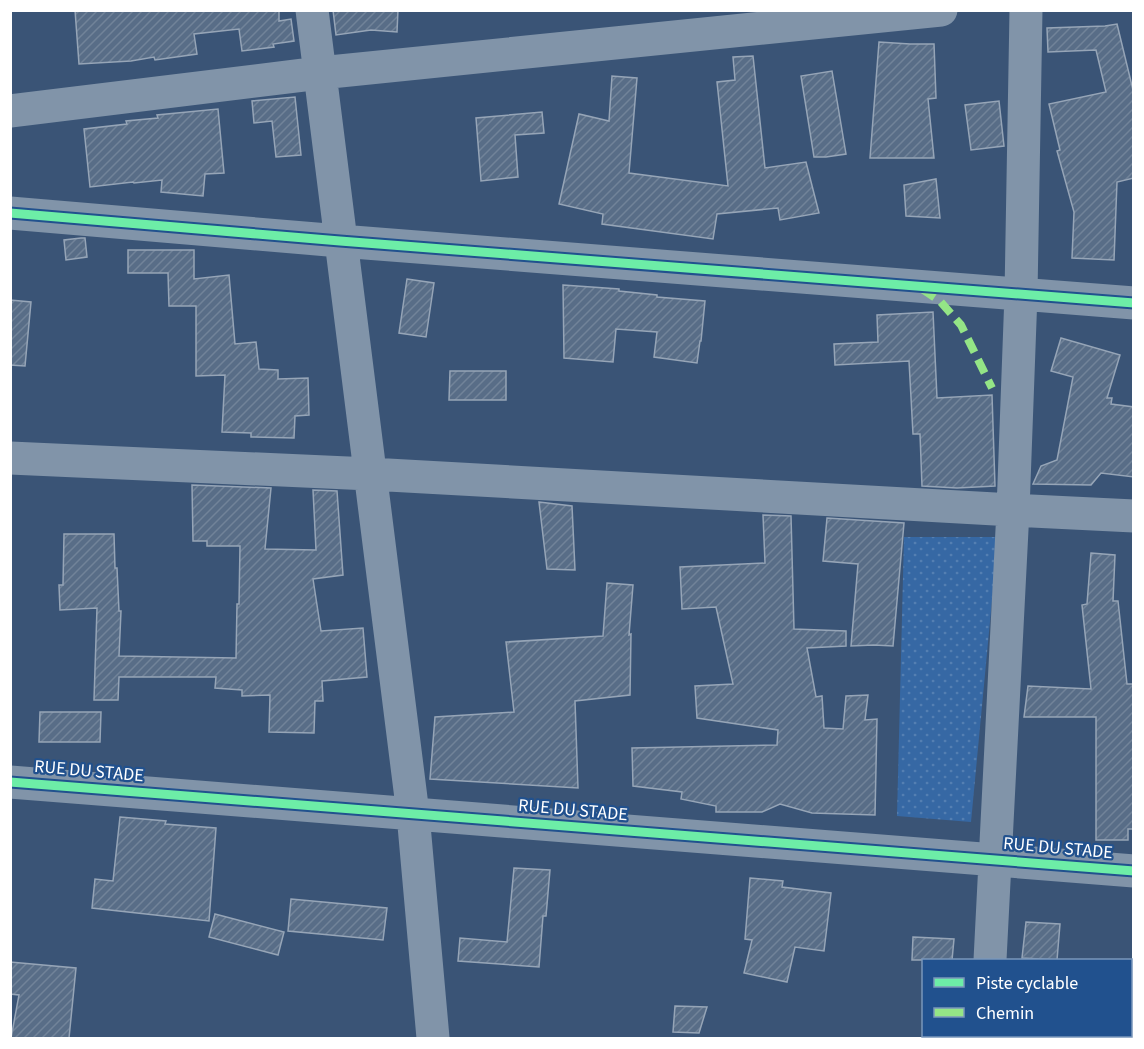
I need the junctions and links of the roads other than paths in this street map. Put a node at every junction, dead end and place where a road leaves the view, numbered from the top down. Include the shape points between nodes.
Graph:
1 (312, 10) edge
2 (941, 10) edge
3 (1026, 10) edge
4 (320, 73) junction
5 (10, 111) edge
6 (10, 213) edge
7 (340, 241) junction
8 (1021, 294) junction
9 (1134, 303) edge
10 (10, 458) edge
11 (370, 474) junction
12 (1013, 510) junction
13 (1134, 516) edge
14 (10, 782) edge
15 (413, 814) junction
16 (996, 860) junction
17 (1134, 871) edge
18 (990, 959) edge
19 (433, 1038) edge

1 - 4 street
2 - 4 street
3 - 8 street
4 - 5 street
4 - 7 street
6 - 7 street
7 - 8 street
7 - 11 street
8 - 9 street
8 - 12 street
10 - 11 street
11 - 12 street
11 - 15 street
12 - 13 street
12 - 16 street
14 - 15 street, RUE DU STADE
15 - 16 street, RUE DU STADE
15 - 19 street
16 - 17 street, RUE DU STADE
16 - 18 street

